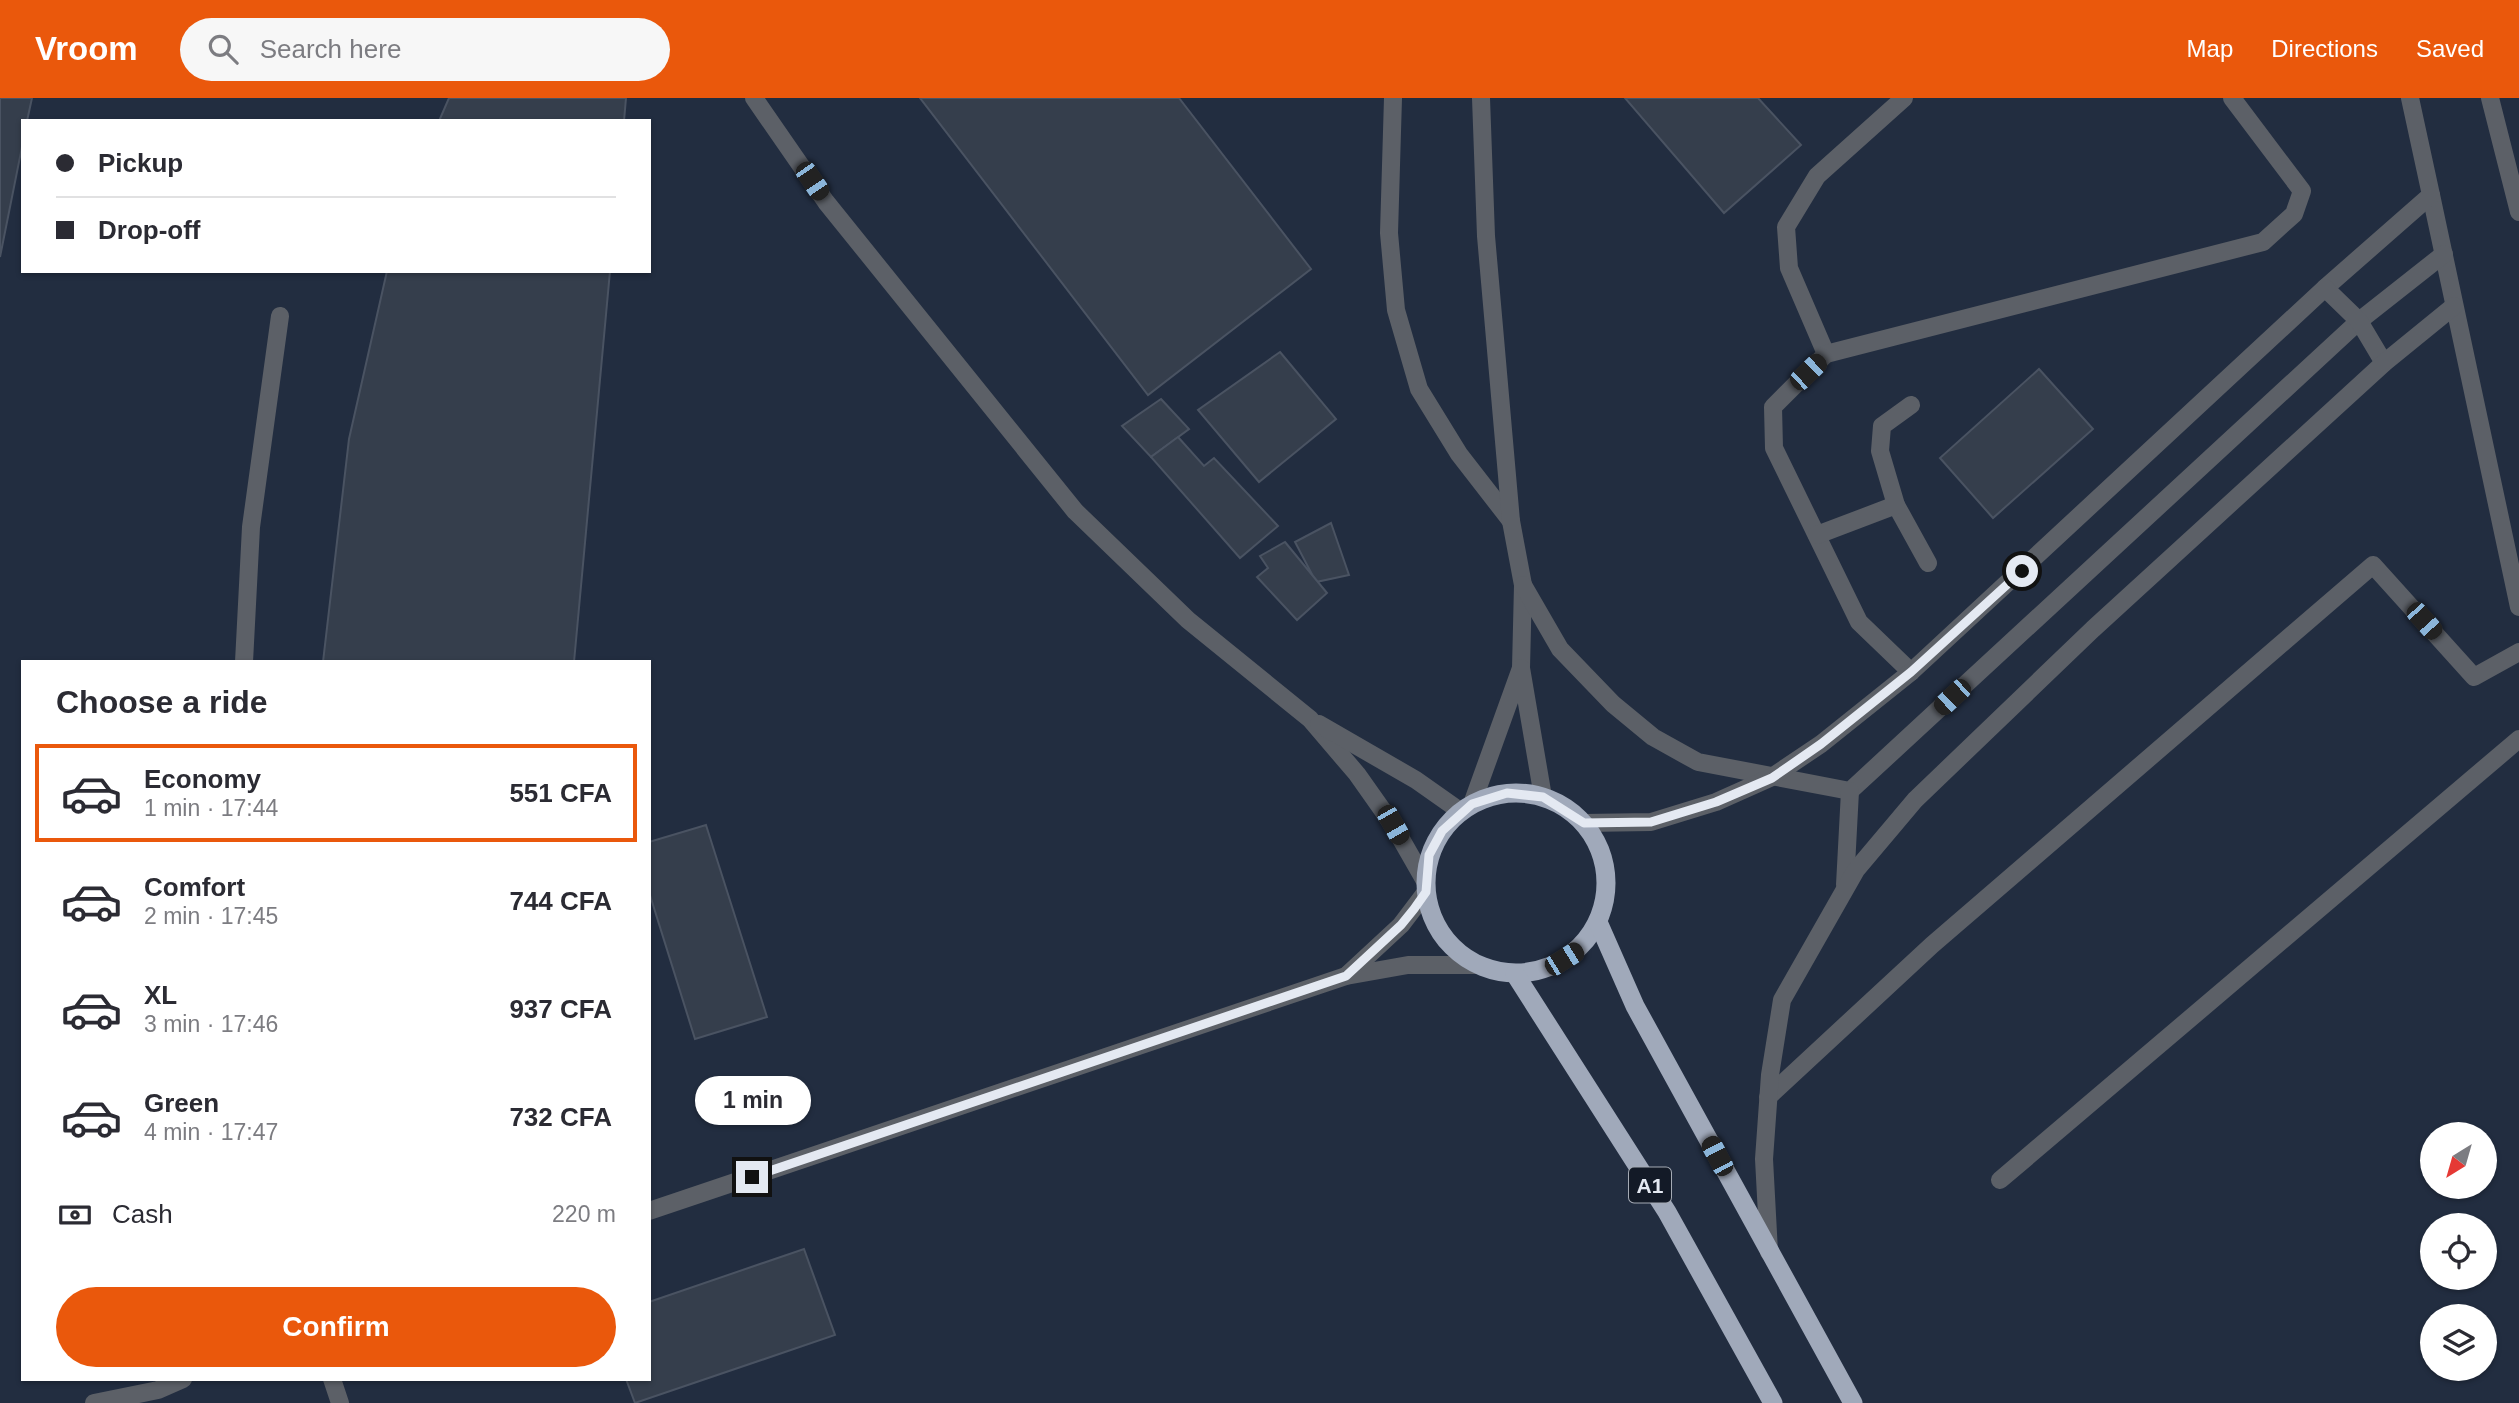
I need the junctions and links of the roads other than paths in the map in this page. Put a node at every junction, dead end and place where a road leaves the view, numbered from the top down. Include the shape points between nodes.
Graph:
1 (754, 98) edge
2 (1393, 98) edge
3 (1480, 98) edge
4 (1904, 98) edge
5 (2232, 98) edge
6 (2410, 98) edge
7 (2490, 98) edge
8 (2431, 195) junction
9 (2519, 212) edge
10 (2444, 254) junction
11 (2325, 288) junction
12 (2455, 306) junction
13 (280, 316) dead end
14 (2360, 321) junction
15 (1826, 354) junction
16 (2384, 363) junction
17 (1911, 405) dead end
18 (1896, 506) junction
19 (1511, 521) junction
20 (1817, 535) junction
21 (1928, 563) dead end
22 (1523, 585) junction
23 (2519, 607) edge
24 (2519, 652) edge
25 (244, 660) edge
26 (1521, 668) junction
27 (1911, 672) junction
28 (1310, 719) junction
29 (2519, 739) edge
30 (1772, 778) junction
31 (1850, 791) junction
32 (1543, 797) junction
33 (1466, 807) junction
34 (1584, 823) junction
35 (1426, 887) junction
36 (1845, 890) junction
37 (1598, 922) junction
38 (1477, 965) junction
39 (1515, 974) junction
40 (1346, 976) junction
41 (1768, 1097) junction
42 (2000, 1180) dead end
43 (651, 1210) edge
44 (1769, 1252) junction
45 (178, 1381) edge
46 (333, 1381) edge
47 (94, 1403) edge
48 (340, 1403) edge
49 (1773, 1403) edge
50 (1853, 1403) edge

1 - 28 street via 826,202 1075,511 1188,620
2 - 19 street via 1389,233 1396,310 1419,389 1459,454
3 - 19 street via 1486,236
4 - 15 street via 1816,176 1786,227 1789,268
5 - 15 street via 2302,191 2294,214 2263,242
6 - 8 street
7 - 9 street
8 - 10 street
8 - 11 street
10 - 12 street
10 - 14 street
11 - 14 street
11 - 27 street
12 - 16 street
12 - 23 street
13 - 25 street via 251,527
14 - 16 street
14 - 31 street
15 - 20 street via 1773,407 1774,448
16 - 36 street via 2093,629 1915,800 1856,870
17 - 18 street via 1882,426 1880,451
18 - 20 street
18 - 21 street
19 - 22 street
20 - 27 street via 1859,622
22 - 26 street
22 - 30 street via 1560,649 1613,704 1653,737 1698,762
24 - 41 street via 2474,677 2373,565 1931,945
26 - 32 street
26 - 33 street
27 - 30 street
28 - 33 street
28 - 35 street via 1393,825
29 - 42 street
30 - 31 street
30 - 34 street via 1651,822
31 - 36 street
32 - 33 highway via 1507,793
32 - 34 highway
33 - 35 highway via 1442,831 1429,855
34 - 37 highway via 1602,854 1607,888
35 - 38 highway via 1431,915 1442,935
35 - 40 street via 1401,925
36 - 41 street via 1782,1000
37 - 39 highway via 1578,950 1549,968
37 - 44 highway via 1635,1006
38 - 39 highway
38 - 40 street via 1408,965
39 - 49 highway, A1 via 1667,1212
40 - 43 street
41 - 44 street via 1764,1159
44 - 50 highway
45 - 47 street via 158,1390
46 - 48 street

